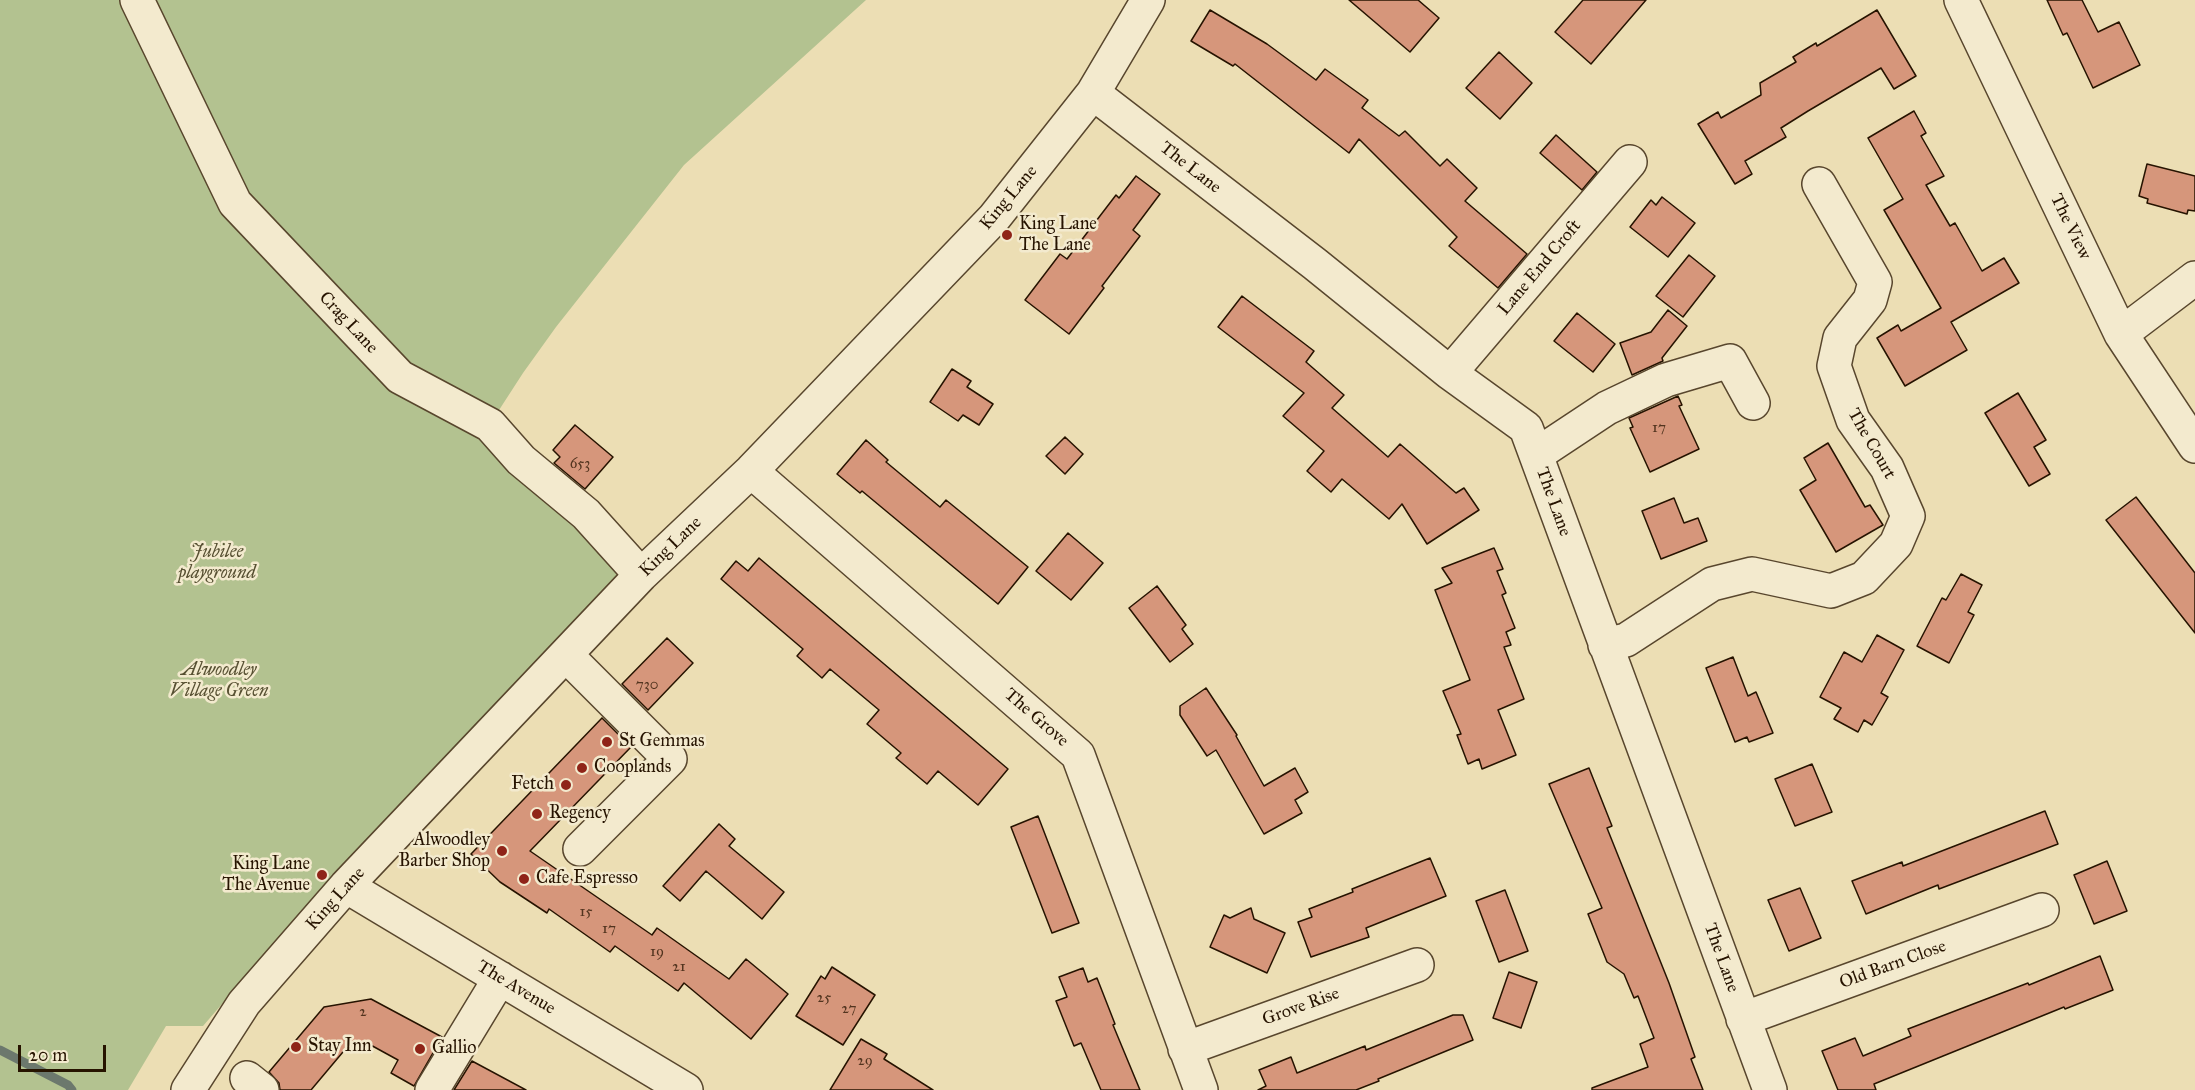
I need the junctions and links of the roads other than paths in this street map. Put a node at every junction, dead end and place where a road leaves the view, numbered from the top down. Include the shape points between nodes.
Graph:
1 (137, 0) edge
2 (1148, 0) edge
3 (1961, 0) edge
4 (1093, 93) junction
5 (1630, 162) dead end
6 (1819, 184) dead end
7 (2195, 278) edge
8 (2121, 334) junction
9 (1450, 373) junction
10 (1753, 403) dead end
11 (2195, 446) edge
12 (1536, 455) junction
13 (751, 471) junction
14 (582, 535) dead end
15 (641, 575) junction
16 (1605, 645) junction
17 (566, 655) junction
18 (580, 849) dead end
19 (346, 886) junction
20 (2042, 910) dead end
21 (1417, 965) dead end
22 (500, 978) junction
23 (1743, 1019) junction
24 (1185, 1049) junction
25 (188, 1090) edge
26 (432, 1090) edge
27 (686, 1090) edge
28 (1201, 1090) edge
29 (1770, 1090) edge

1 - 15 street, Crag Lane via 235,204 400,377 490,425 521,460 586,514
2 - 4 street, King Lane
3 - 8 street, The View
4 - 9 street, The Lane via 1316,264
4 - 13 street, King Lane via 994,218
5 - 9 street, Lane End Croft
6 - 16 street, The Court via 1875,282 1870,300 1840,338 1834,366 1852,420 1887,468 1908,516 1896,544 1864,578 1831,591 1752,574 1712,584 1626,640
7 - 8 street
8 - 11 street, The View
9 - 12 street, The Lane via 1526,428
10 - 12 street via 1730,361 1666,380 1607,408
12 - 16 street, The Lane
13 - 15 street, King Lane
13 - 24 street, The Grove via 1078,755
14 - 15 street via 595,534 606,540
15 - 17 street, King Lane
16 - 23 street, The Lane
17 - 18 street via 670,759
17 - 19 street, King Lane
19 - 22 street, The Avenue
19 - 25 street, King Lane via 244,1003
20 - 23 street, Old Barn Close
21 - 24 street, Grove Rise
22 - 26 street
22 - 27 street, The Avenue
23 - 29 street, The Lane
24 - 28 street, The Grove

